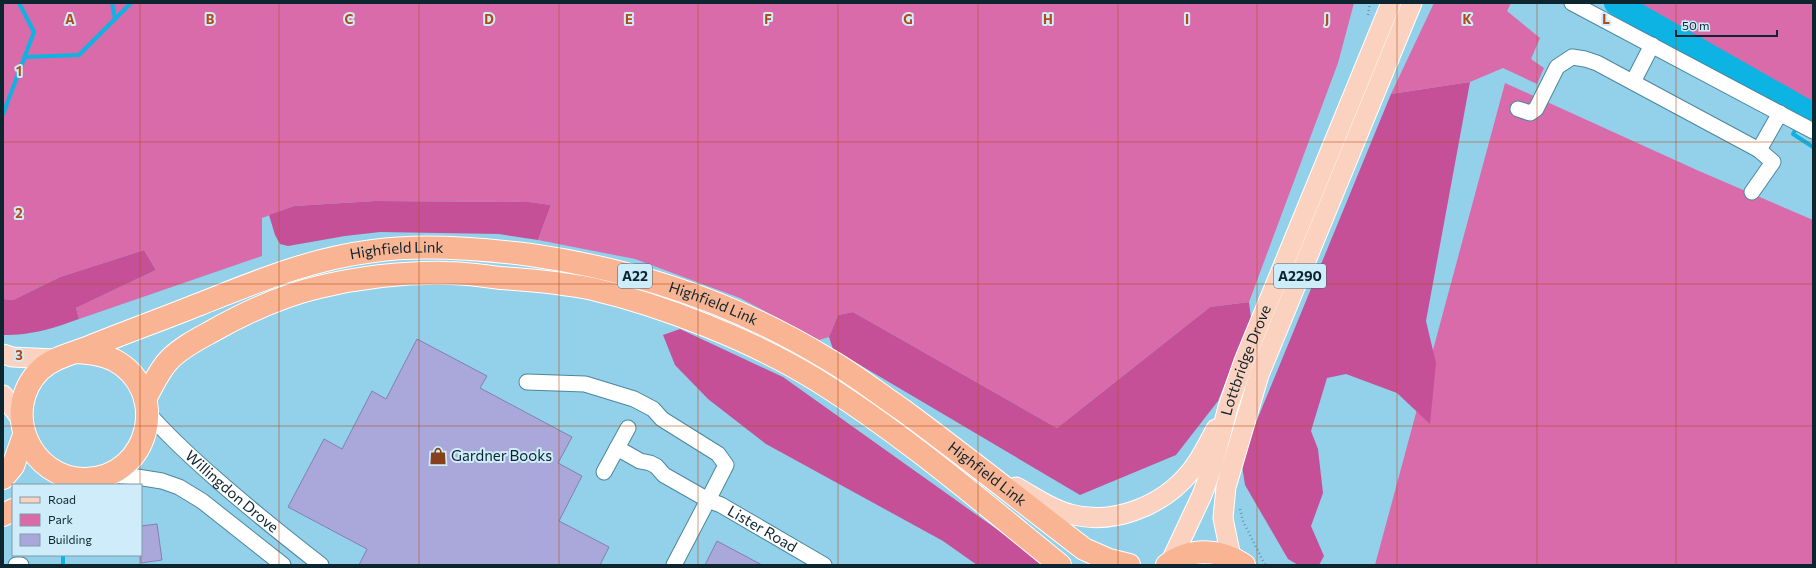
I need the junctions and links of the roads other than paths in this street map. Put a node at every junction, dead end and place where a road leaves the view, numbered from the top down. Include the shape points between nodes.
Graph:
1 (1391, 3) edge
2 (1412, 3) edge
3 (1572, 3) edge
4 (1652, 45) junction
5 (1632, 82) junction
6 (1518, 109) dead end
7 (1786, 116) junction
8 (1810, 129) edge
9 (1759, 150) junction
10 (1752, 192) dead end
11 (77, 352) junction
12 (3, 354) edge
13 (55, 359) junction
14 (527, 382) dead end
15 (3, 395) edge
16 (147, 406) junction
17 (1228, 407) junction
18 (23, 427) junction
19 (628, 428) dead end
20 (616, 448) junction
21 (977, 466) junction
22 (604, 472) dead end
23 (3, 478) edge
24 (90, 480) edge
25 (715, 502) junction
26 (12, 511) edge
27 (3, 516) edge
28 (1238, 561) edge
29 (1168, 564) edge
30 (16, 565) edge
31 (20, 565) edge
32 (283, 565) edge
33 (321, 565) edge
34 (674, 565) edge
35 (824, 565) edge
36 (1060, 565) edge
37 (1129, 565) edge

1 - 17 main road, Lottbridge Drove / A2290 via 1250,347
2 - 28 main road, Lottbridge Drove / A2290 via 1259,375 1226,487 1223,518
3 - 4 street
4 - 5 street
4 - 7 street
5 - 6 street via 1597,63 1572,57 1557,67 1536,109 1530,113
5 - 9 street
7 - 8 street
7 - 9 street
9 - 10 street via 1773,162
11 - 13 highway
11 - 16 highway via 95,353 127,368 138,382
11 - 21 highway, Highfield Link / A22 via 290,269 335,258 374,250 421,248 509,252 598,266 669,285 786,335 830,360
12 - 13 main road via 12,357
13 - 18 highway via 40,370 30,384 23,401
14 - 25 street via 585,384 615,392 632,407 648,416 662,419 718,454 726,465
15 - 18 main road
16 - 24 highway via 147,428 142,443 133,457 121,467
16 - 33 street, Willingdon Drove via 162,430 264,521
16 - 36 highway, Highfield Link / A22 via 161,371 171,358 196,340 266,303 303,290 381,275 451,273 593,289 688,319 755,347 814,379 881,424
17 - 21 main road via 1191,472 1150,505 1126,514 1096,518 1070,514 1048,506
17 - 29 main road, Lottbridge Drove / A2290 via 1213,465 1202,495
18 - 23 highway via 13,466
18 - 24 highway via 31,450 47,466 72,478
19 - 20 street
20 - 22 street
20 - 25 street, Lister Road via 640,461 656,466 664,475
21 - 37 highway, Highfield Link / A22 via 1084,549
24 - 32 street, Willingdon Drove via 137,477 179,487 202,501
25 - 34 street
25 - 35 street, Lister Road
26 - 27 highway
28 - 29 highway via 1216,552 1200,552 1184,555
30 - 31 street

